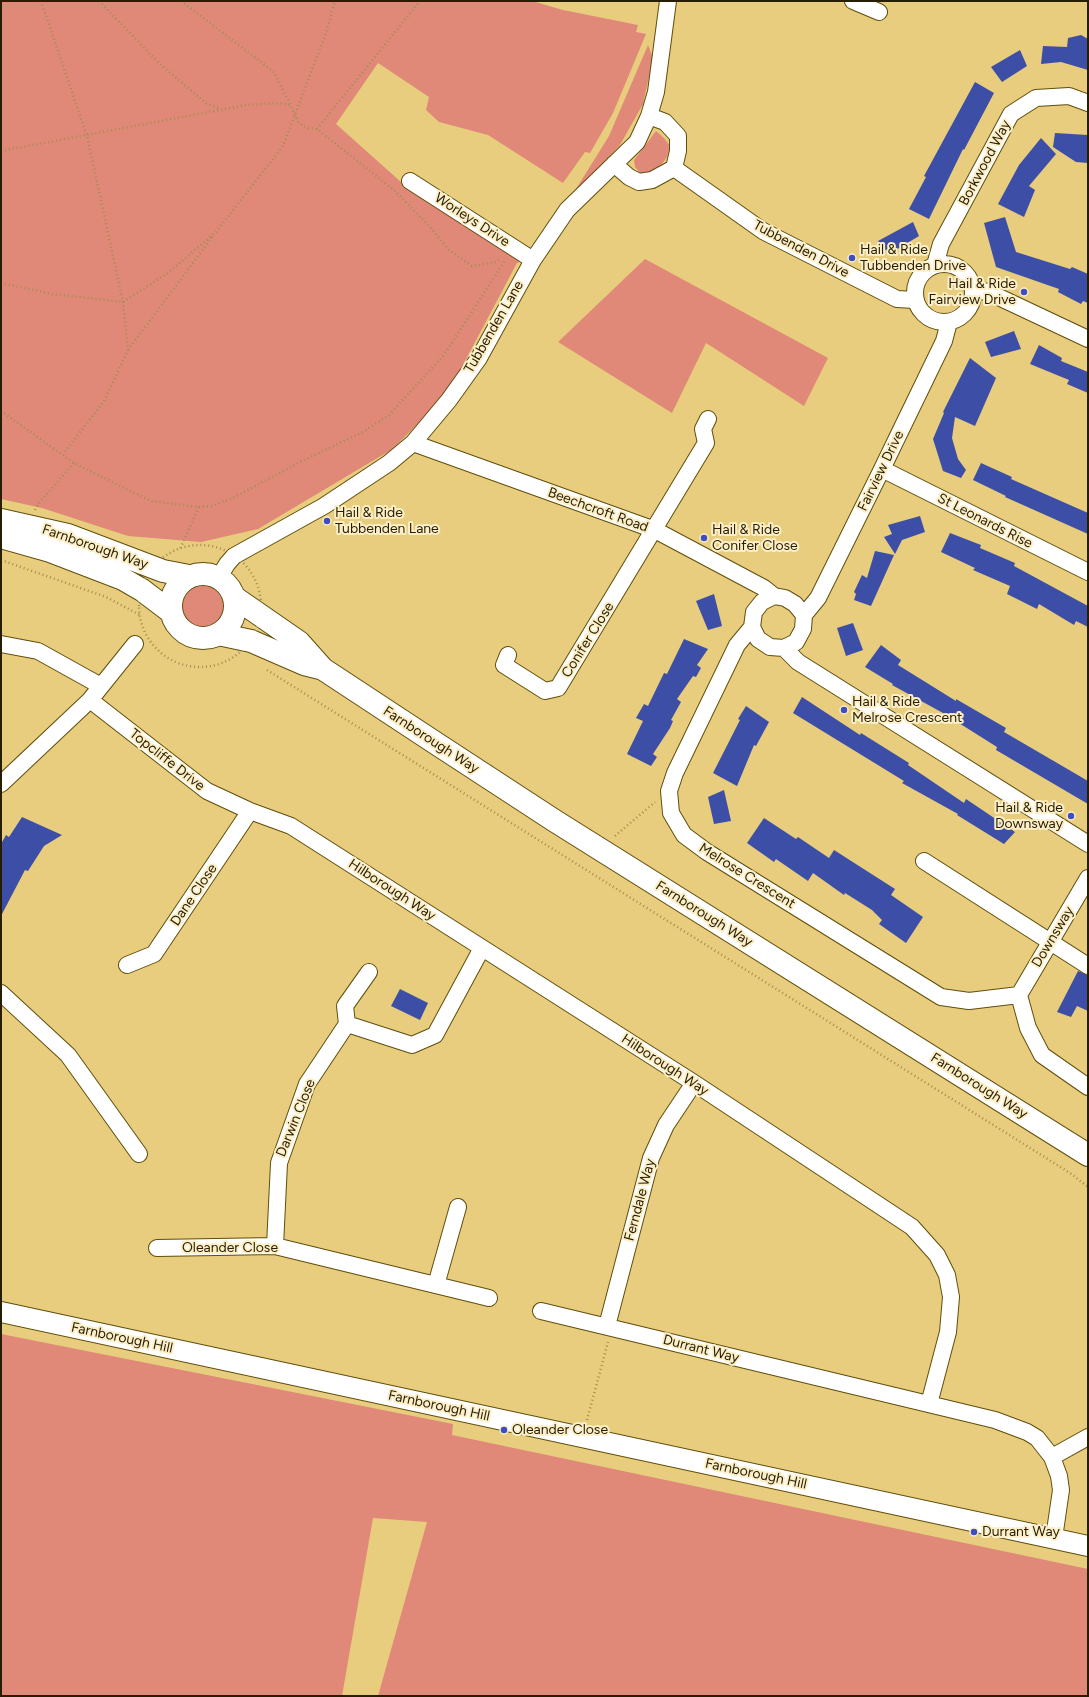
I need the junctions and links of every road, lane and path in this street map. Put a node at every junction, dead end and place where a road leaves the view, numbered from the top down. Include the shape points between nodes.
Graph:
1 (41, 1) edge
2 (99, 1) edge
3 (181, 1) edge
4 (335, 1) edge
5 (420, 1) edge
6 (668, 1) edge
7 (853, 1) edge
8 (879, 12) dead end
9 (1088, 103) edge
10 (290, 105) junction
11 (220, 110) junction
12 (294, 113) junction
13 (649, 116) junction
14 (317, 129) junction
15 (87, 136) junction
16 (1, 151) edge
17 (614, 164) junction
18 (674, 168) junction
19 (410, 181) dead end
20 (216, 232) junction
21 (514, 250) junction
22 (533, 260) junction
23 (935, 265) junction
24 (1, 283) edge
25 (974, 290) junction
26 (915, 300) junction
27 (123, 302) junction
28 (949, 322) junction
29 (1088, 339) edge
30 (128, 350) junction
31 (1, 411) edge
32 (708, 419) dead end
33 (413, 443) junction
34 (63, 454) junction
35 (74, 463) junction
36 (882, 469) junction
37 (199, 507) junction
38 (35, 511) dead end
39 (1, 520) edge
40 (655, 530) junction
41 (1, 537) edge
42 (180, 549) dead end
43 (1, 560) edge
44 (161, 560) junction
45 (1088, 572) edge
46 (189, 576) junction
47 (219, 577) junction
48 (142, 590) junction
49 (774, 596) junction
50 (234, 597) junction
51 (261, 609) junction
52 (171, 612) junction
53 (804, 615) junction
54 (140, 616) junction
55 (752, 626) junction
56 (218, 634) junction
57 (250, 641) junction
58 (1, 644) edge
59 (135, 644) dead end
60 (784, 648) junction
61 (508, 655) dead end
62 (260, 665) dead end
63 (323, 668) junction
64 (101, 686) junction
65 (90, 700) junction
66 (1, 784) edge
67 (669, 791) junction
68 (250, 811) junction
69 (611, 839) dead end
70 (1088, 844) edge
71 (924, 861) dead end
72 (1088, 878) edge
73 (1051, 942) junction
74 (482, 948) junction
75 (127, 965) dead end
76 (1088, 966) edge
77 (369, 972) dead end
78 (1, 993) edge
79 (1019, 995) junction
80 (347, 1024) junction
81 (694, 1083) junction
82 (1088, 1087) edge
83 (139, 1154) dead end
84 (1088, 1155) edge
85 (1088, 1188) edge
86 (458, 1207) dead end
87 (275, 1246) junction
88 (157, 1248) dead end
89 (436, 1285) junction
90 (489, 1298) dead end
91 (541, 1311) dead end
92 (1, 1312) edge
93 (607, 1326) junction
94 (929, 1404) junction
95 (583, 1436) junction
96 (1088, 1437) edge
97 (1052, 1457) junction
98 (1054, 1538) junction
99 (1088, 1546) edge

1 - 15 path
2 - 11 path via 160,64 206,103
3 - 10 path via 274,72
4 - 12 path via 326,33
5 - 14 path
6 - 13 street, Tubbenden Lane via 656,92
7 - 8 street
9 - 23 street, Borkwood Way via 1069,96 1036,98 1011,114 941,244
10 - 11 path via 246,105
10 - 12 path
11 - 15 path
12 - 14 path via 298,123 307,128
12 - 20 path via 283,146
13 - 17 street, Tubbenden Lane via 637,142
13 - 18 street via 665,122 678,136
14 - 21 path via 394,190 448,249 472,266 496,262
15 - 16 path
15 - 27 path
17 - 18 street via 639,182 652,180
17 - 22 street, Tubbenden Lane via 568,210
18 - 26 street, Tubbenden Drive via 763,231 897,299
19 - 21 street, Worleys Drive
20 - 27 path via 168,273
20 - 30 path
21 - 22 street, Worleys Drive
21 - 37 path via 496,272 475,310 444,355 389,416 363,432 233,498 211,506
22 - 33 street, Tubbenden Lane via 478,358
23 - 25 street via 955,266 964,272
23 - 26 street via 923,272 917,280
24 - 27 path via 52,294
25 - 28 street via 967,312 959,319
25 - 29 street via 988,292
26 - 28 street via 921,313 929,319 939,323
27 - 30 path
28 - 36 street, Fairview Drive via 944,341
30 - 34 path via 104,401
31 - 34 path
32 - 40 street via 703,430 706,444
33 - 40 street, Beechcroft Road
33 - 47 street, Tubbenden Lane via 389,463 324,506 234,556
34 - 35 path
35 - 37 path via 150,500
35 - 38 path
36 - 45 street, St Leonards Rise
36 - 53 street, Fairview Drive via 818,598
37 - 42 path
39 - 44 highway, Farnborough Way
40 - 49 street, Beechcroft Road via 764,588
40 - 61 street, Conifer Close via 558,688 545,690 504,665
41 - 48 highway, Farnborough Way via 74,559 123,579
43 - 54 path via 106,597
44 - 46 highway, Farnborough Way
44 - 48 path
46 - 47 highway via 200,573
46 - 52 highway via 180,582 174,591 170,602
47 - 50 highway
48 - 52 highway, Farnborough Way
48 - 54 path
49 - 53 street via 796,604
49 - 55 street via 762,602 754,612
50 - 51 highway, Farnborough Way
50 - 56 highway via 232,619
51 - 57 path
51 - 63 highway, Farnborough Way via 299,642
52 - 56 highway via 181,629 189,635 199,638
53 - 60 street via 803,629 796,642
54 - 57 path via 150,641 164,656 182,665 203,667 223,663 240,653
55 - 60 street via 758,639 770,647
55 - 67 street, Melrose Crescent via 737,645 675,773
56 - 57 highway, Farnborough Way
57 - 63 highway, Farnborough Way via 304,664
58 - 64 street via 38,651
59 - 64 street
60 - 70 street via 798,662
62 - 85 path via 1070,1174
63 - 84 highway, Farnborough Way via 555,821
64 - 65 street
65 - 66 street
65 - 68 street, Topcliffe Drive via 207,791
67 - 69 path
67 - 79 street, Melrose Crescent via 670,813 684,835 707,852 941,997 969,1001
68 - 74 street, Hilborough Way via 291,826
68 - 75 street, Dane Close via 154,954
71 - 73 street
72 - 73 street, Downsway
73 - 76 street
73 - 79 street, Downsway
74 - 80 street via 435,1034 412,1045
74 - 81 street, Hilborough Way
77 - 80 street via 345,1006
78 - 83 street via 68,1055
79 - 82 street via 1028,1028 1042,1055
80 - 87 street, Darwin Close via 307,1084 279,1163
81 - 93 street, Ferndale Way via 666,1125 651,1158
81 - 94 street, Hilborough Way via 901,1220 922,1236 938,1255 950,1286 951,1307 948,1332
86 - 89 street
87 - 88 street, Oleander Close
87 - 89 street, Oleander Close
89 - 90 street, Oleander Close
91 - 93 street, Durrant Way
92 - 95 main road, Farnborough Hill
93 - 94 street, Durrant Way
93 - 95 path via 609,1338
94 - 97 street, Durrant Way via 1019,1428 1037,1438
95 - 98 main road, Farnborough Hill
96 - 97 street
97 - 98 street, Durrant Way via 1061,1490
98 - 99 main road, Farnborough Hill

